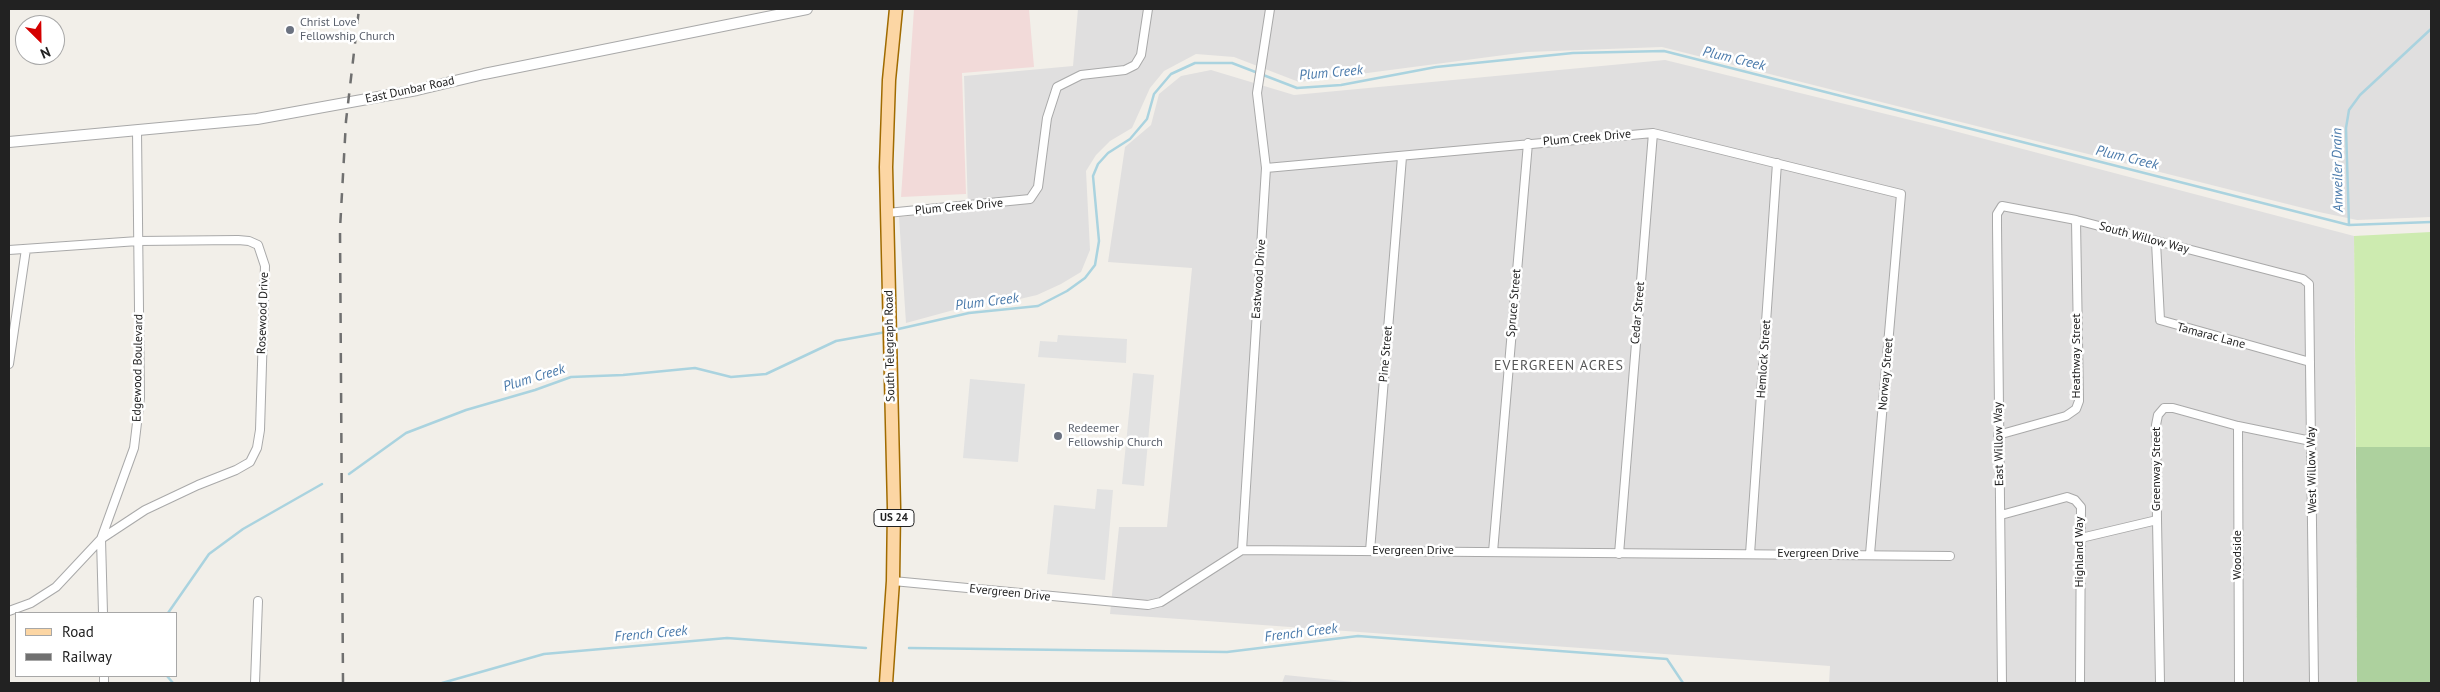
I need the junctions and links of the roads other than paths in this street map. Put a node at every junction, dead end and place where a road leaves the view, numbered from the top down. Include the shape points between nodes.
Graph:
1 (807, 9) edge
2 (896, 9) edge
3 (1148, 9) edge
4 (1270, 9) edge
5 (137, 131) junction
6 (1653, 133) junction
7 (9, 142) edge
8 (1528, 143) junction
9 (1402, 157) junction
10 (1777, 163) junction
11 (1266, 168) junction
12 (1901, 194) joint
13 (2002, 206) joint
14 (887, 213) junction
15 (2076, 220) junction
16 (138, 240) junction
17 (2156, 242) junction
18 (26, 249) junction
19 (9, 250) edge
20 (2284, 274) joint
21 (2310, 362) junction
22 (9, 364) edge
23 (2238, 426) junction
24 (1998, 435) junction
25 (2311, 441) junction
26 (2001, 515) junction
27 (2157, 520) junction
28 (2081, 538) junction
29 (101, 539) junction
30 (1242, 550) junction
31 (1370, 551) junction
32 (1492, 552) junction
33 (1619, 554) junction
34 (1750, 554) junction
35 (1870, 554) junction
36 (1950, 556) dead end
37 (893, 582) junction
38 (258, 601) dead end
39 (9, 611) edge
40 (103, 612) edge
41 (255, 683) edge
42 (886, 683) edge
43 (2002, 683) edge
44 (2080, 683) edge
45 (2160, 683) edge
46 (2239, 683) edge
47 (2314, 683) edge

1 - 5 street, East Dunbar Road via 348,103 257,118
2 - 14 main road, South Telegraph Road / US 24 via 887,122
3 - 14 street, Plum Creek Drive via 1141,54 1134,65 1125,70 1081,76 1057,87 1048,118 1038,186 1030,199
4 - 11 street, Eastwood Drive via 1258,81
5 - 7 street, East Dunbar Road
5 - 16 street, Edgewood Boulevard
6 - 8 street, Plum Creek Drive
6 - 10 street, Plum Creek Drive
6 - 33 street, Cedar Street
8 - 9 street, Plum Creek Drive
8 - 32 street, Spruce Street
9 - 11 street, Plum Creek Drive
9 - 31 street, Pine Street
10 - 12 street, Plum Creek Drive
10 - 34 street, Hemlock Street
11 - 30 street, Eastwood Drive
12 - 35 street, Norway Street
13 - 15 street, South Willow Way
13 - 24 street, East Willow Way via 1997,225
14 - 37 main road, South Telegraph Road / US 24
15 - 17 street, South Willow Way
15 - 24 street, Heathway Street via 2079,401 2076,409 2066,416
16 - 18 street, Rosewood Drive
16 - 29 street, Edgewood Boulevard via 139,418 134,448
16 - 29 street, Rosewood Drive via 238,240 258,245 264,266 260,430 257,448 250,462 144,510
17 - 20 street, South Willow Way
17 - 21 street, Tamarac Lane via 2160,320
18 - 19 street, Rosewood Drive
18 - 22 street
20 - 21 street, West Willow Way via 2309,284
21 - 25 street, West Willow Way
23 - 25 street, Greenway Street
23 - 27 street, Greenway Street via 2164,408 2156,425
23 - 46 street, Woodside
24 - 26 street, East Willow Way
25 - 47 street, West Willow Way
26 - 28 street, Highland Way via 2067,497 2080,507
26 - 43 street, East Willow Way
27 - 28 street
27 - 45 street, Greenway Street
28 - 44 street, Highland Way
29 - 39 street, Edgewood Boulevard via 56,587 31,603
29 - 40 street
30 - 31 street, Evergreen Drive
30 - 37 street, Evergreen Drive via 1161,602 1148,605
31 - 32 street, Evergreen Drive
32 - 33 street, Evergreen Drive
33 - 34 street, Evergreen Drive
34 - 35 street, Evergreen Drive
35 - 36 street, Evergreen Drive
37 - 42 main road, South Telegraph Road / US 24
38 - 41 street

